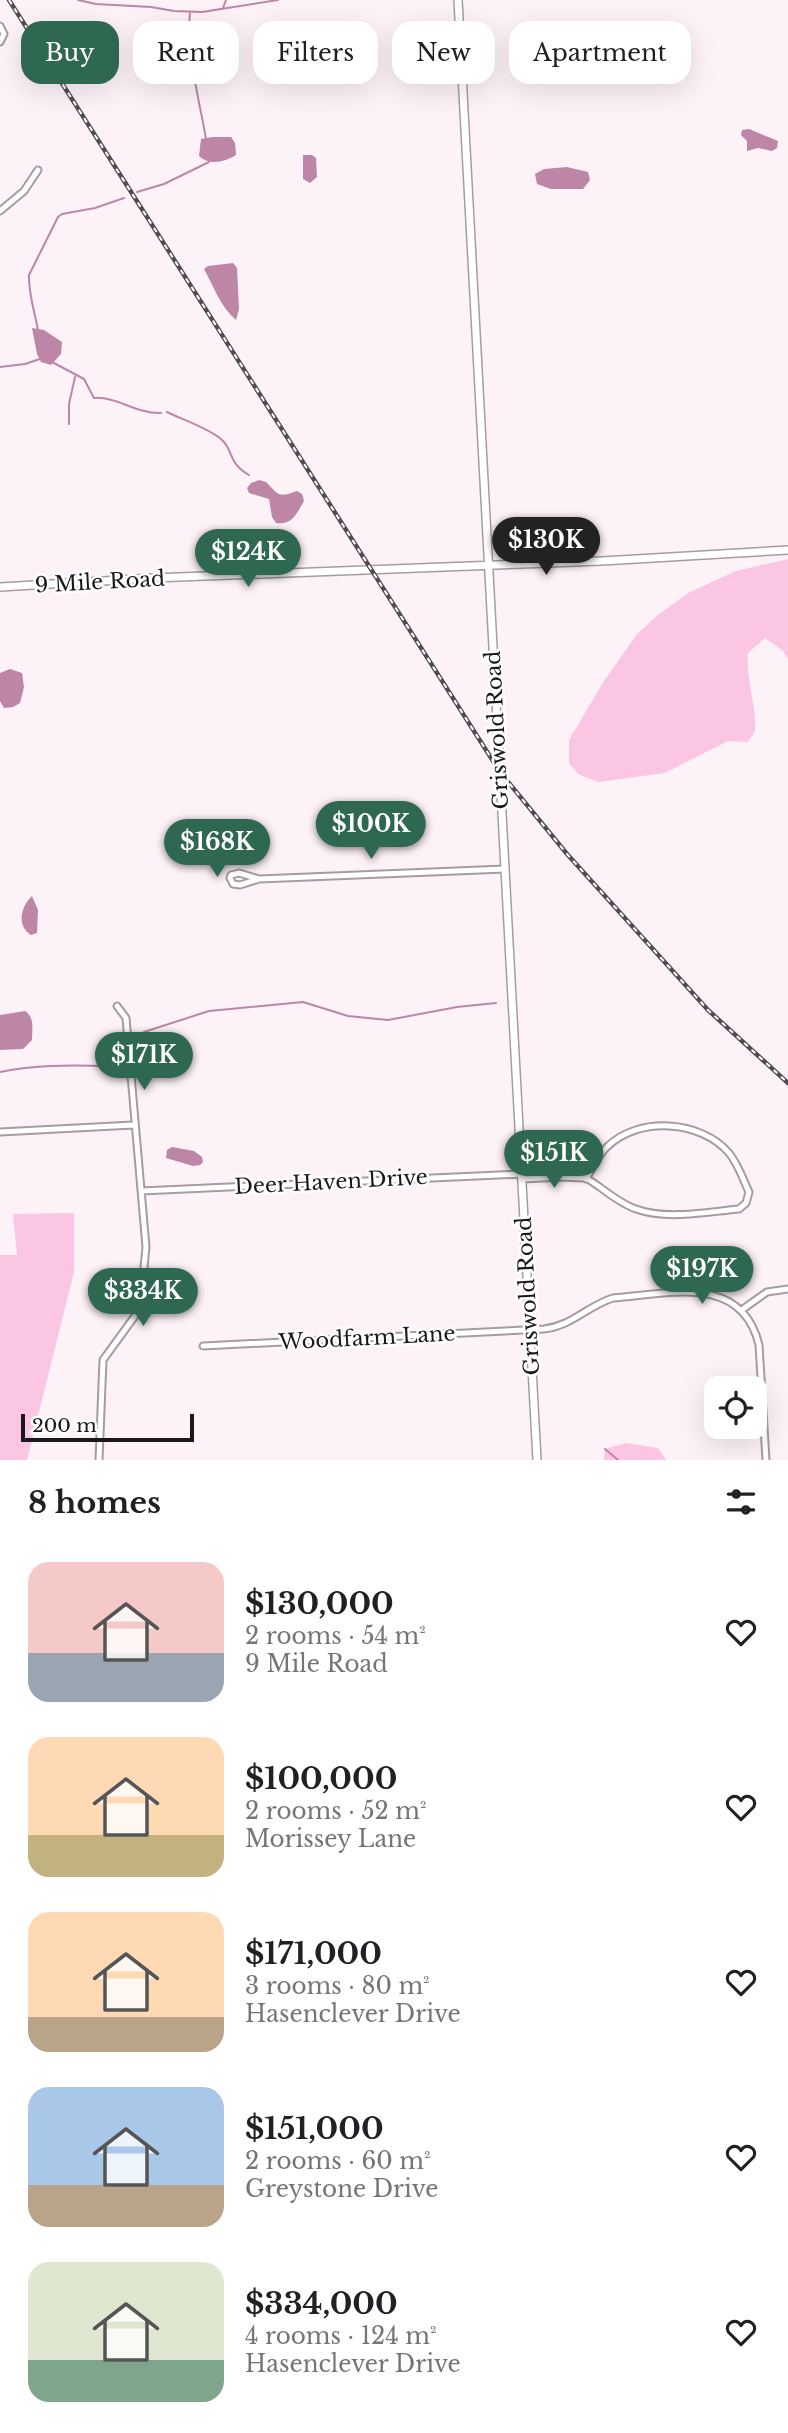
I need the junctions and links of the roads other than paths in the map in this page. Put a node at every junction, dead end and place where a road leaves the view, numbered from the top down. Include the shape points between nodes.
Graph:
1 (458, 0) edge
2 (0, 26) edge
3 (0, 42) edge
4 (38, 170) dead end
5 (0, 211) edge
6 (788, 550) edge
7 (488, 566) junction
8 (0, 587) edge
9 (505, 869) junction
10 (259, 879) junction
11 (117, 1006) dead end
12 (133, 1125) junction
13 (0, 1132) edge
14 (522, 1174) junction
15 (586, 1178) junction
16 (141, 1191) junction
17 (788, 1289) edge
18 (743, 1310) junction
19 (530, 1330) junction
20 (203, 1346) dead end
21 (99, 1460) edge
22 (537, 1460) edge
23 (766, 1460) edge

1 - 7 street, Griswold Road
2 - 3 street via 4,34
4 - 5 street via 24,191
6 - 7 street, 9 Mile Road
7 - 8 street, 9 Mile Road
7 - 9 street, Griswold Road
9 - 10 street
9 - 14 street, Griswold Road
10 - 10 street via 239,873 230,878 240,885
11 - 12 street via 126,1018
12 - 13 street
12 - 16 street
14 - 15 street
14 - 15 street via 567,1169
14 - 16 street, Deer Haven Drive
14 - 19 street, Griswold Road
15 - 15 street via 607,1147 629,1132 681,1127 706,1135 729,1153 749,1192 739,1209 650,1213 633,1209
16 - 21 street via 146,1247 140,1309 103,1360
17 - 18 street via 768,1292
18 - 19 street, Woodfarm Lane via 724,1298 695,1292 613,1298 564,1326
18 - 23 street via 760,1345
19 - 20 street, Woodfarm Lane
19 - 22 street, Griswold Road

